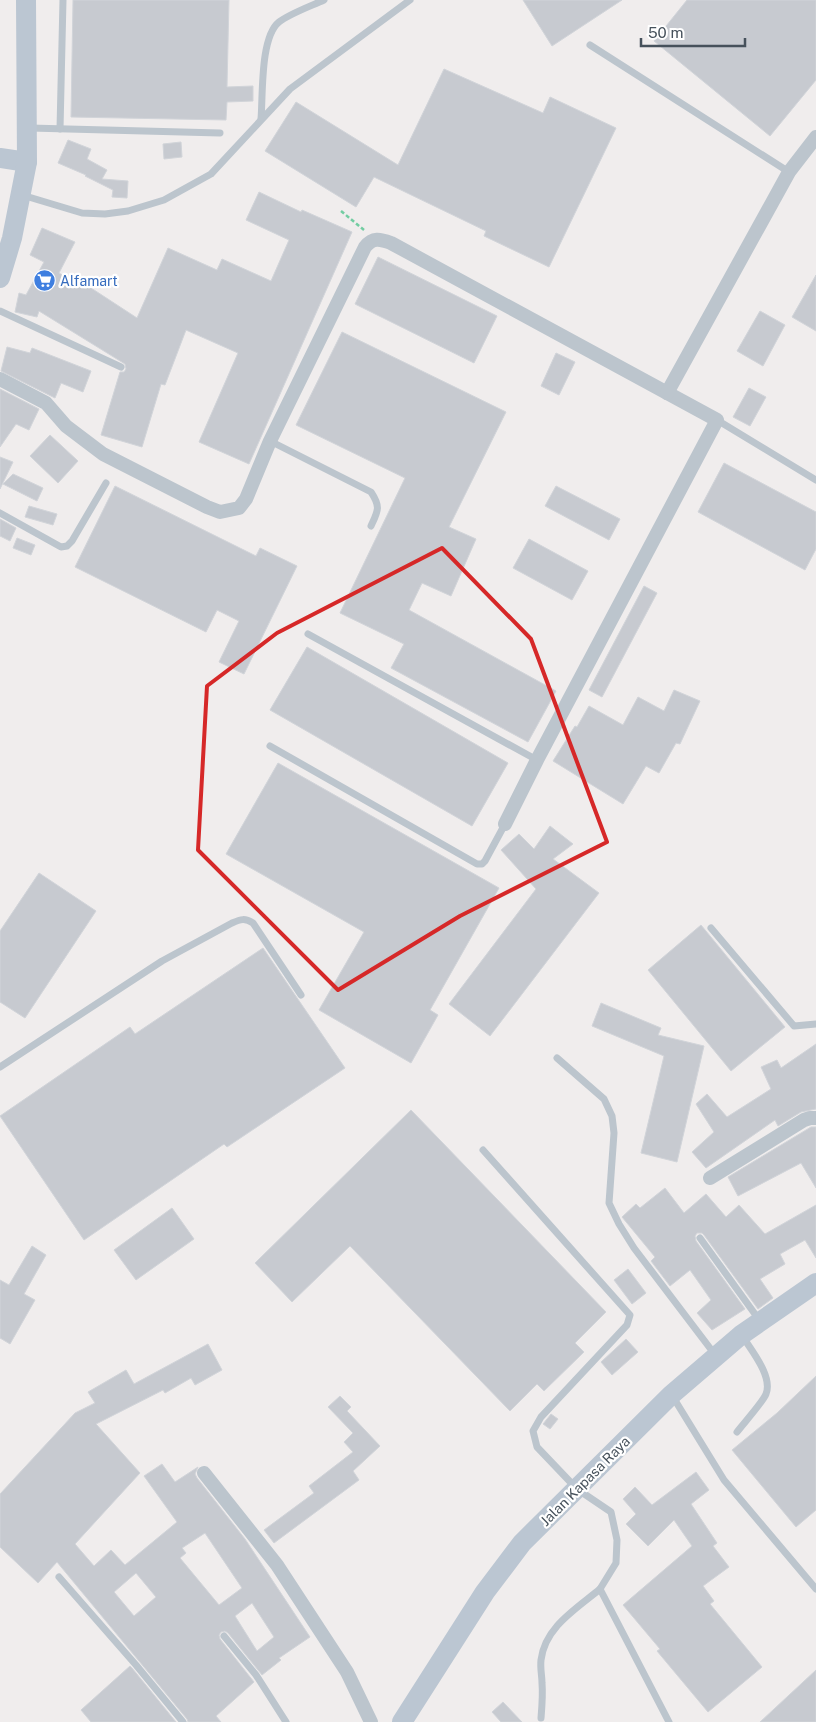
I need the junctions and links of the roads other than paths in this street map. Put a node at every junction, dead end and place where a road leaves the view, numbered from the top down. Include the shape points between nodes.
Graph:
1 (26, 0) edge
2 (63, 0) edge
3 (324, 0) edge
4 (410, 0) edge
5 (590, 44) dead end
6 (261, 120) junction
7 (27, 128) junction
8 (60, 129) junction
9 (220, 133) dead end
10 (816, 137) edge
11 (0, 158) edge
12 (27, 162) junction
13 (789, 172) junction
14 (22, 195) junction
15 (0, 278) edge
16 (0, 311) edge
17 (121, 367) dead end
18 (0, 379) edge
19 (667, 392) junction
20 (717, 420) junction
21 (270, 441) junction
22 (816, 480) edge
23 (106, 483) dead end
24 (0, 513) edge
25 (371, 526) dead end
26 (308, 634) dead end
27 (270, 746) dead end
28 (537, 760) junction
29 (505, 824) joint
30 (711, 928) dead end
31 (301, 994) dead end
32 (816, 1024) edge
33 (557, 1058) dead end
34 (0, 1067) edge
35 (816, 1118) edge
36 (483, 1150) dead end
37 (710, 1178) dead end
38 (700, 1238) dead end
39 (816, 1283) edge
40 (760, 1321) junction
41 (741, 1335) junction
42 (716, 1356) junction
43 (671, 1395) junction
44 (737, 1432) dead end
45 (204, 1474) dead end
46 (577, 1489) junction
47 (58, 1577) dead end
48 (600, 1589) junction
49 (816, 1589) edge
50 (224, 1636) dead end
51 (541, 1718) dead end
52 (183, 1722) edge
53 (286, 1722) edge
54 (371, 1722) edge
55 (402, 1722) edge
56 (669, 1722) edge

1 - 7 main road
2 - 8 lane
3 - 6 lane via 278,22 269,37
4 - 6 lane via 290,89
5 - 13 lane
6 - 14 lane via 211,174 164,200 105,214 82,213
7 - 8 lane
7 - 12 main road
8 - 9 lane
10 - 13 street
11 - 12 main road
12 - 14 main road
13 - 19 street
14 - 15 main road
16 - 17 lane
18 - 21 street via 46,403 66,426 103,454 220,512 239,508 246,499
19 - 20 street
19 - 21 street via 391,243 375,239 365,247
20 - 22 lane
20 - 28 street
21 - 25 lane via 371,492 378,502
23 - 24 lane via 67,546 61,547
26 - 28 lane
27 - 29 lane via 477,864 485,861
28 - 29 street
30 - 32 lane via 794,1026
31 - 34 lane via 253,923 242,919 162,961
33 - 42 lane via 604,1098 612,1116 614,1133 609,1203 619,1224
35 - 37 street via 804,1120
36 - 46 lane via 630,1315 627,1325 541,1417 533,1431 537,1446
38 - 40 lane
39 - 40 main road, Jalan Kapasa Raya
40 - 41 main road, Jalan Kapasa Raya
41 - 42 main road, Jalan Kapasa Raya
41 - 44 lane via 767,1380 766,1394
42 - 43 main road, Jalan Kapasa Raya
43 - 46 main road, Jalan Kapasa Raya
43 - 49 lane via 724,1480
45 - 54 street via 277,1565 347,1672
46 - 48 lane via 611,1512 617,1540 616,1563
46 - 55 main road, Jalan Kapasa Raya via 522,1543 490,1585
47 - 52 lane
48 - 51 lane via 554,1628 546,1641 540,1662
48 - 56 lane
50 - 53 lane via 256,1675

